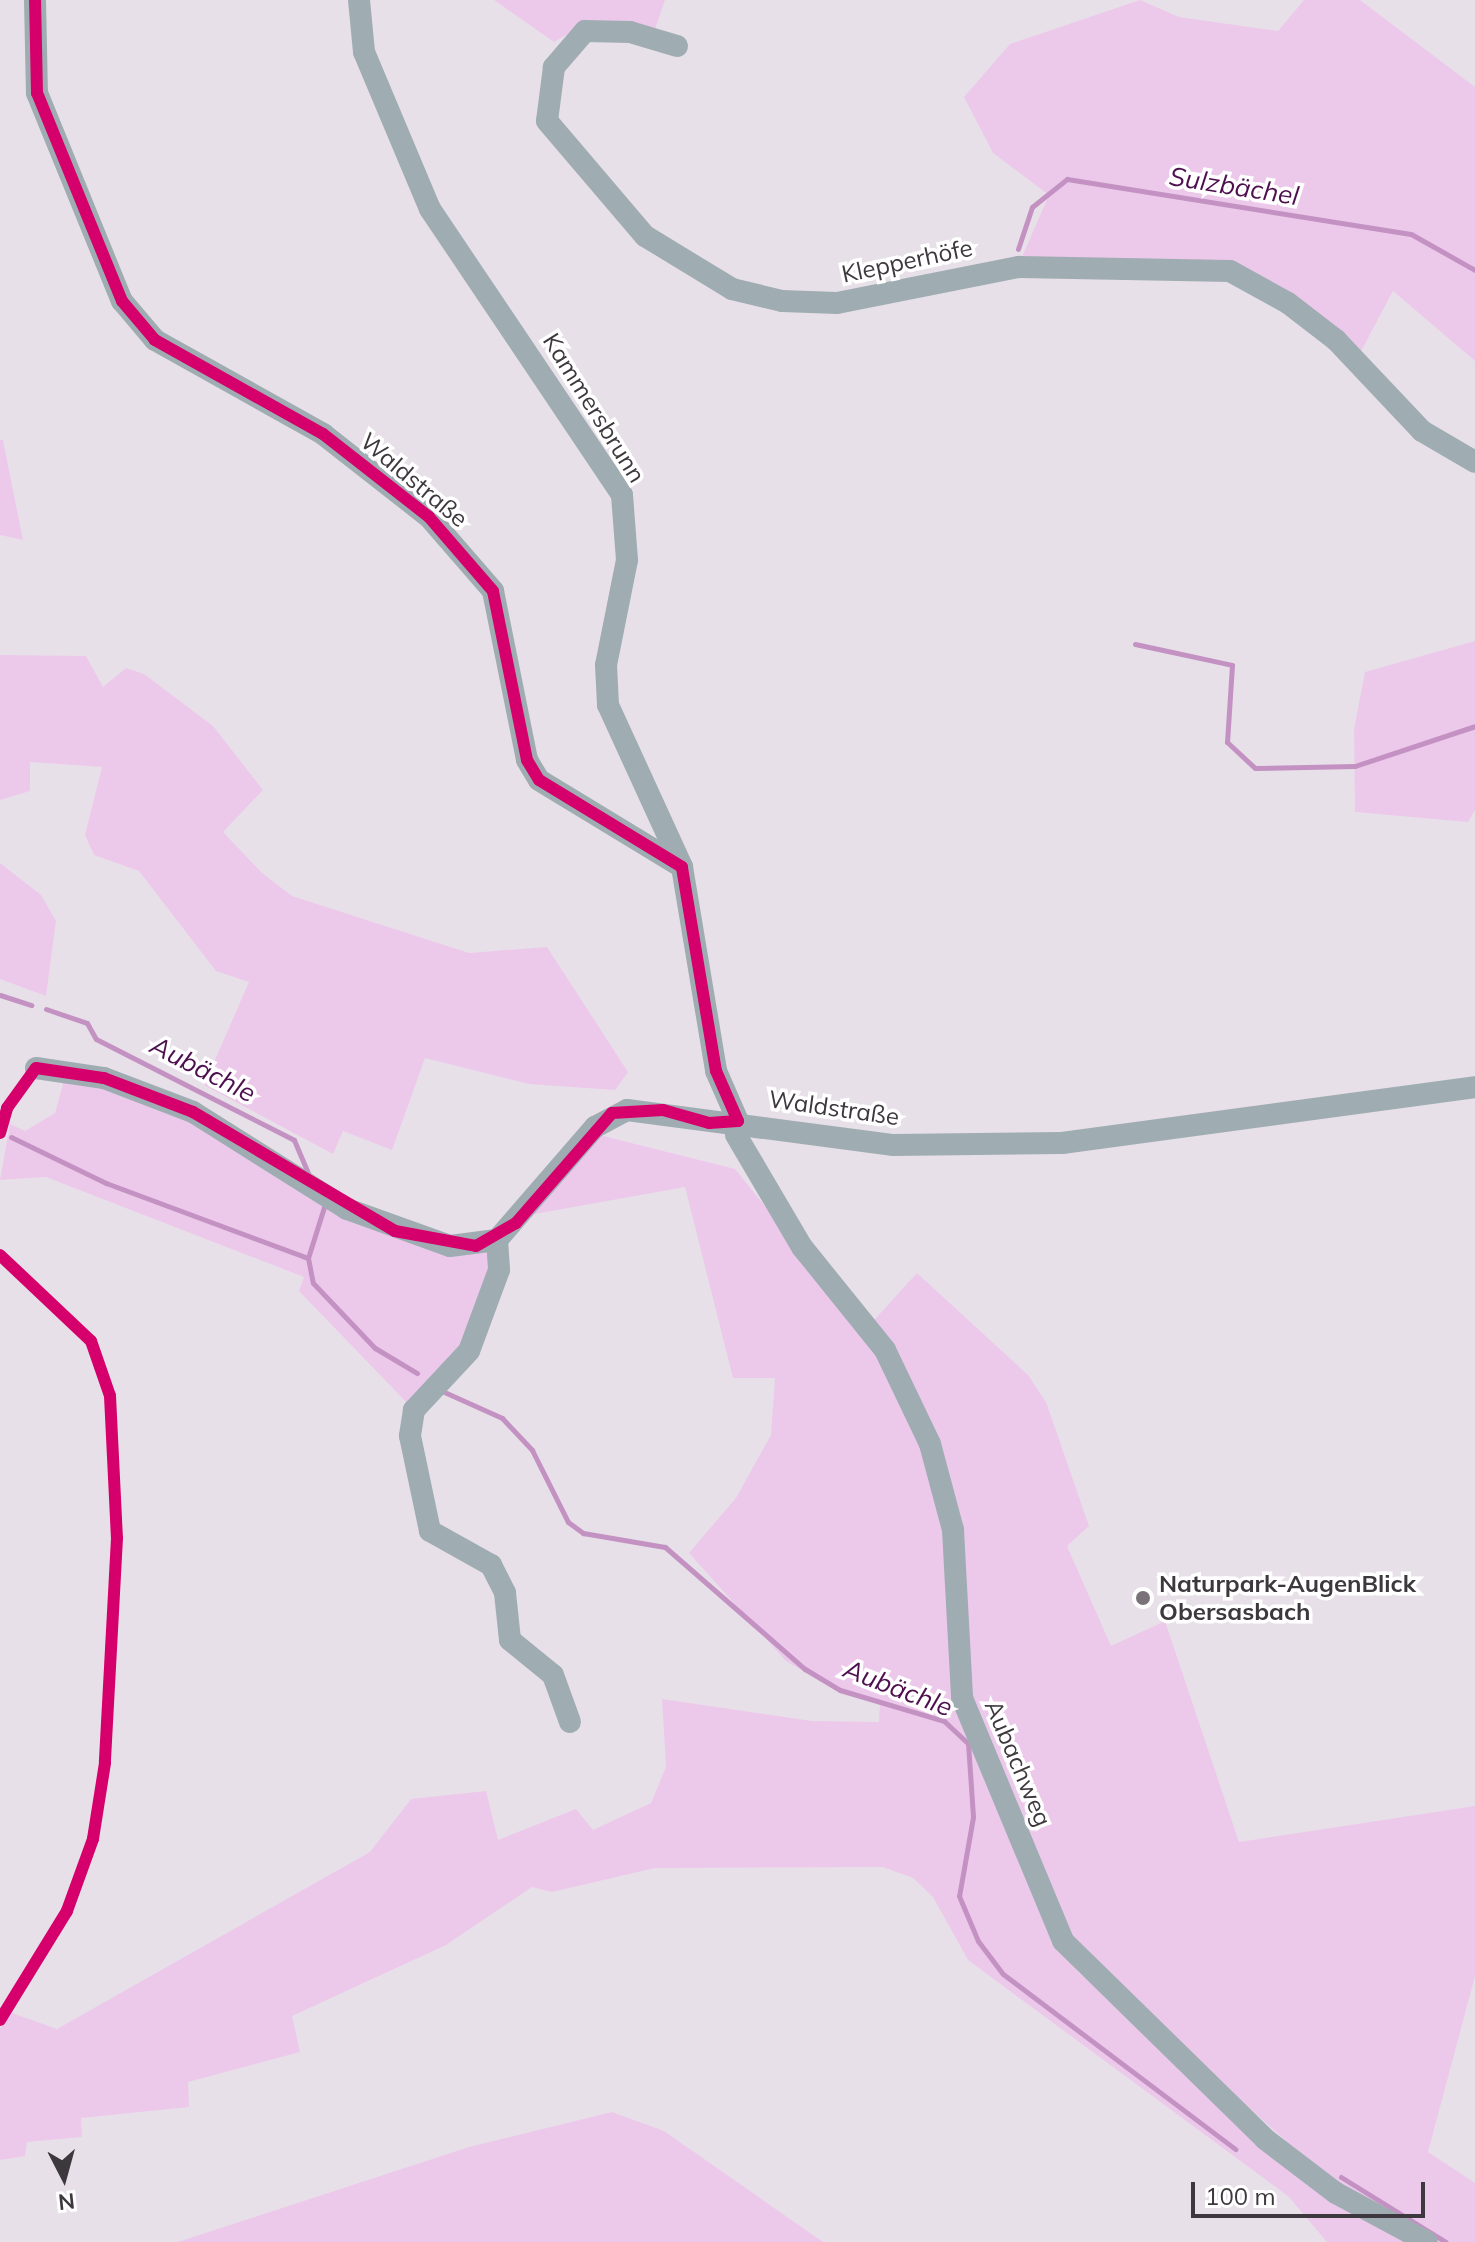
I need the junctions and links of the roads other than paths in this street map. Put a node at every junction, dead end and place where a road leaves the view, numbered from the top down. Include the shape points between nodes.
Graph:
1 (35, 0) edge
2 (359, 0) edge
3 (677, 46) dead end
4 (1475, 462) edge
5 (682, 867) junction
6 (36, 1068) dead end
7 (1475, 1087) edge
8 (737, 1128) junction
9 (497, 1240) junction
10 (570, 1722) dead end
11 (1427, 2242) edge

1 - 5 street, Waldstraße via 37,93 122,301 155,340 323,434 429,517 493,591 527,760 539,780
2 - 5 street, Kammersbrunn via 364,52 430,209 622,495 627,560 606,665 608,705
3 - 4 street, Klepperhöfe via 630,32 585,31 554,67 547,121 645,236 732,289 837,303 1019,267 1230,271 1288,303 1336,340 1422,431
5 - 8 street, Waldstraße via 716,1071
6 - 9 street via 104,1078 193,1112 395,1231 450,1246
7 - 8 street, Waldstraße via 1062,1143 894,1145
8 - 9 street via 663,1110 612,1113
8 - 11 street, Aubachweg via 802,1247 885,1350 930,1444 953,1530 962,1698 1063,1941 1265,2139 1336,2193
9 - 10 street via 499,1270 469,1351 414,1410 410,1436 430,1531 491,1565 505,1593 510,1640 553,1675

